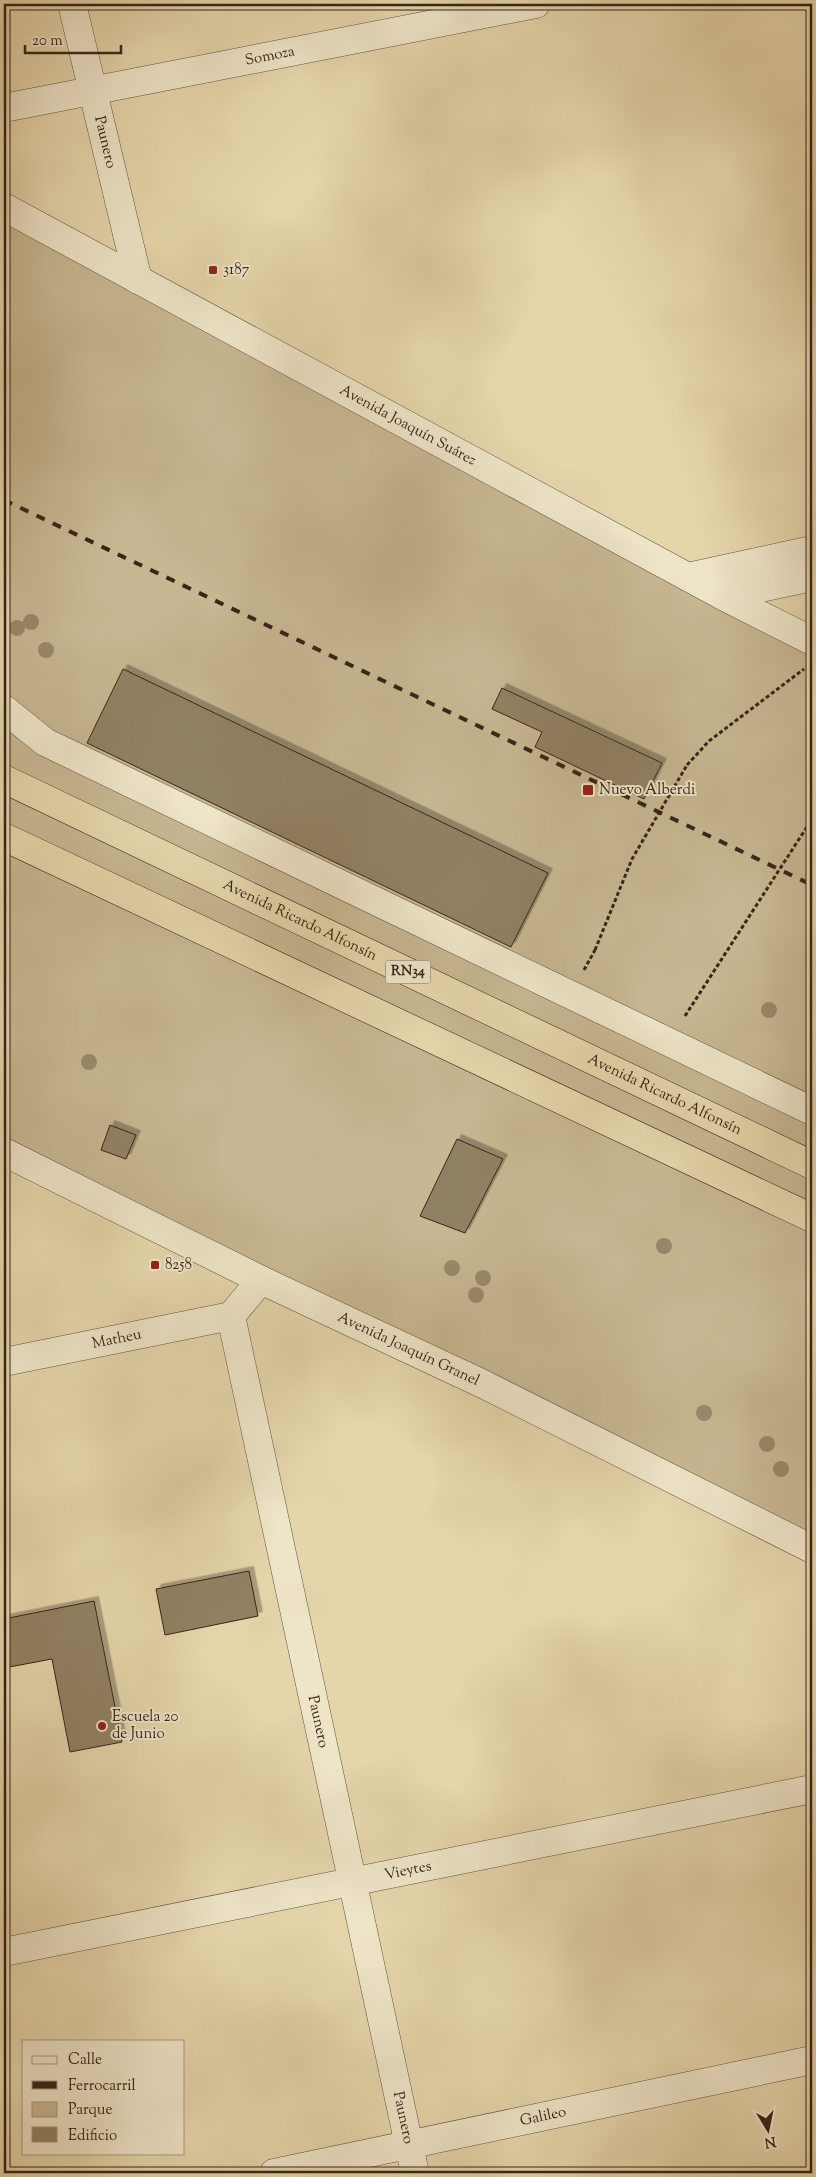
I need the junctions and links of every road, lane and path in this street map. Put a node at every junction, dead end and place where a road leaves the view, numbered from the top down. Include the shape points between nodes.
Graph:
1 (72, 4) edge
2 (536, 4) edge
3 (92, 90) junction
4 (4, 108) edge
5 (4, 207) edge
6 (138, 280) junction
7 (812, 550) edge
8 (688, 577) junction
9 (812, 577) edge
10 (723, 596) junction
11 (812, 641) edge
12 (805, 668) dead end
13 (4, 709) edge
14 (4, 779) edge
15 (812, 819) edge
16 (4, 837) edge
17 (595, 950) dead end
18 (657, 1037) junction
19 (812, 1111) edge
20 (4, 1152) edge
21 (812, 1164) edge
22 (812, 1218) edge
23 (261, 1280) junction
24 (231, 1316) junction
25 (4, 1362) edge
26 (812, 1549) edge
27 (812, 1789) edge
28 (352, 1882) junction
29 (4, 1952) edge
30 (812, 2060) edge
31 (409, 2145) junction
32 (274, 2173) edge
33 (415, 2173) edge

1 - 3 street, Paunero
2 - 3 street, Somoza
3 - 4 street, Somoza
3 - 6 street, Paunero
5 - 6 street, Avenida Joaquín Suárez
6 - 8 street, Avenida Joaquín Suárez
7 - 8 street
8 - 10 street, Avenida Joaquín Suárez
9 - 10 street
10 - 11 street, Avenida Joaquín Suárez
12 - 17 path, bridge via 709,742 687,765 632,859
13 - 18 street via 45,742
14 - 21 highway, Avenida Ricardo Alfonsín / RN34
15 - 18 path via 687,1014
16 - 22 highway
18 - 19 street
20 - 23 street, Avenida Joaquín Granel
23 - 24 street
23 - 26 street, Avenida Joaquín Granel via 483,1384
24 - 25 street, Matheu
24 - 28 street, Paunero
27 - 28 street, Vieytes
28 - 29 street, Vieytes
28 - 31 street, Paunero
30 - 31 street, Galileo
31 - 32 street, Galileo
31 - 33 street, Paunero

